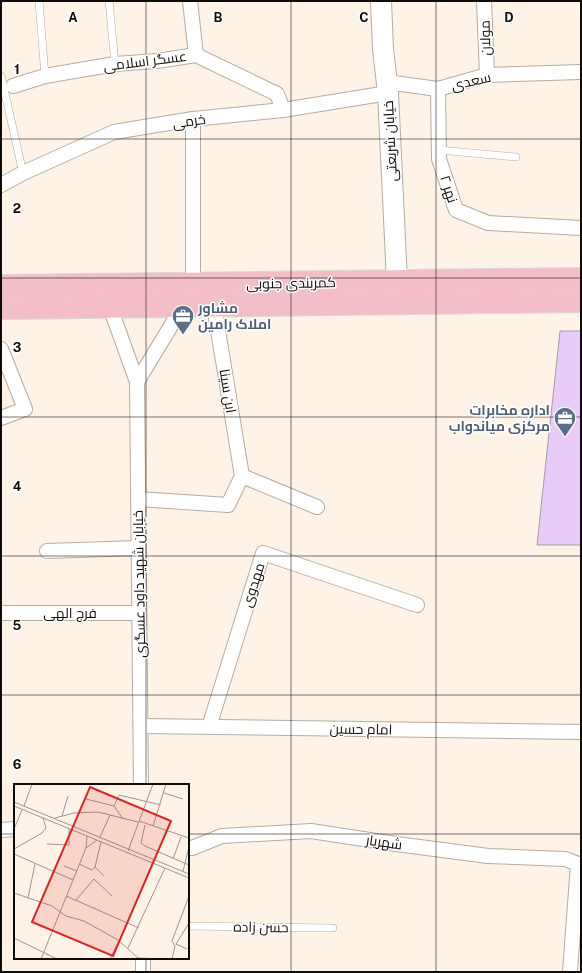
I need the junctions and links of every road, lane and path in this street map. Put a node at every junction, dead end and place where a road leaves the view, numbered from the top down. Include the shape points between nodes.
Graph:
1 (38, 1) edge
2 (109, 1) edge
3 (190, 1) edge
4 (381, 1) edge
5 (484, 1) edge
6 (196, 55) junction
7 (115, 64) junction
8 (581, 72) edge
9 (487, 75) junction
10 (1, 76) edge
11 (45, 76) junction
12 (8, 87) junction
13 (387, 87) junction
14 (438, 89) junction
15 (282, 110) junction
16 (193, 119) junction
17 (439, 150) junction
18 (516, 157) dead end
19 (23, 173) junction
20 (1, 185) edge
21 (581, 228) edge
22 (581, 279) edge
23 (397, 281) junction
24 (193, 284) junction
25 (1, 286) edge
26 (581, 301) edge
27 (399, 303) junction
28 (110, 306) junction
29 (183, 306) junction
30 (214, 306) junction
31 (1, 308) edge
32 (1, 349) edge
33 (136, 382) junction
34 (1, 418) edge
35 (242, 476) junction
36 (138, 499) junction
37 (317, 507) dead end
38 (138, 548) junction
39 (47, 551) dead end
40 (417, 605) dead end
41 (1, 613) edge
42 (139, 613) junction
43 (141, 726) junction
44 (209, 726) junction
45 (581, 732) edge
46 (141, 784) edge
47 (14, 829) edge
48 (1, 830) edge
49 (189, 848) edge
50 (579, 864) edge
51 (189, 926) edge
52 (333, 928) dead end
53 (143, 959) edge
54 (143, 972) edge
55 (570, 972) edge

1 - 11 lane
2 - 7 lane
3 - 6 street
4 - 13 main road, خیابان شریعتی
5 - 9 street, مولان
6 - 7 street, عسگر اسلامی
6 - 15 street, عسگر اسلامی via 277,94
7 - 11 street, عسگر اسلامی
8 - 9 street, سعدی
9 - 14 street, سعدی
10 - 12 lane
11 - 12 street, عسگر اسلامی
12 - 19 lane
13 - 14 street, سعدی
13 - 15 street, خرمی
13 - 23 main road, خیابان شریعتی
14 - 17 street, نهر ۲
15 - 16 street, خرمی
16 - 19 street, خرمی via 114,132
16 - 24 street
17 - 18 lane
17 - 21 street, نهر ۲ via 439,159 456,210 488,223
19 - 20 street, خرمی
22 - 23 main road, کمربندی جنوبی
23 - 24 main road, کمربندی جنوبی
23 - 27 main road
24 - 25 main road, کمربندی جنوبی
26 - 27 main road, کمربندی جنوبی
27 - 30 main road, کمربندی جنوبی
28 - 29 main road, کمربندی جنوبی
28 - 31 main road, کمربندی جنوبی
28 - 33 street
29 - 30 main road, کمربندی جنوبی
29 - 33 street
30 - 35 street, ابن سینا
32 - 34 street via 25,409
33 - 36 street, خیابان شهید داود عسگری
35 - 36 street via 228,505
35 - 37 street
36 - 38 street, خیابان شهید داود عسگری
38 - 39 street
38 - 42 street, خیابان شهید داود عسگری
40 - 44 street, مهدوی via 264,553
41 - 42 street, فرج الهی
42 - 43 street, خیابان شهید داود عسگری
43 - 44 street, امام حسین
43 - 46 street, خیابان شهید داود عسگری
44 - 45 street, امام حسین
47 - 48 street
49 - 50 street, شهریار via 222,836 311,831 480,855 565,859
50 - 55 street
51 - 52 lane, حسن زاده
53 - 54 street

